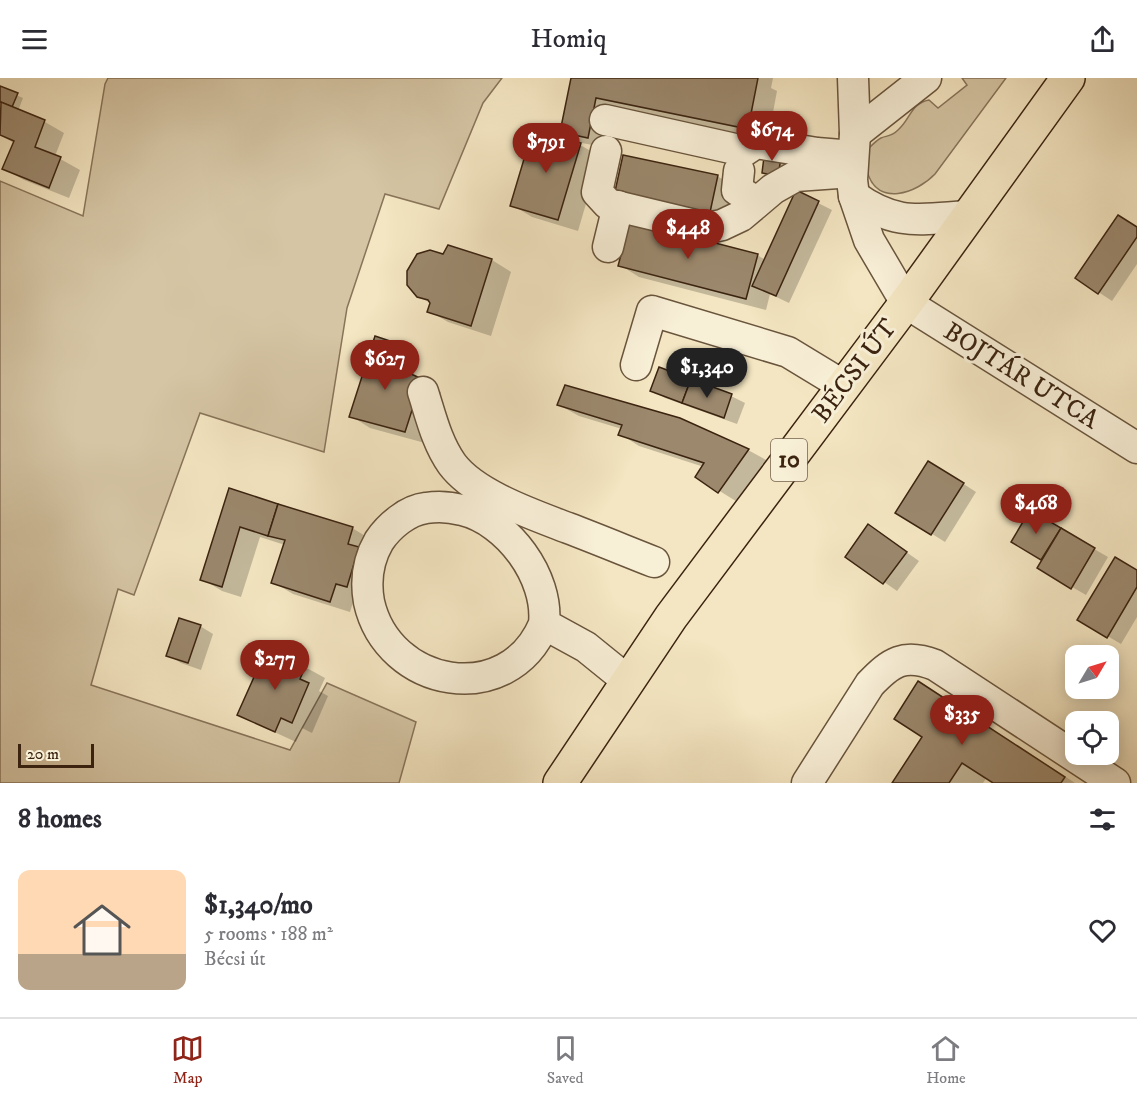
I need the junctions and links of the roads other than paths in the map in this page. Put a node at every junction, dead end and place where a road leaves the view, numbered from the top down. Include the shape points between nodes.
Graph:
1 (853, 78) edge
2 (926, 78) edge
3 (1068, 78) edge
4 (605, 120) dead end
5 (606, 152) dead end
6 (853, 164) junction
7 (739, 171) dead end
8 (757, 202) junction
9 (618, 206) junction
10 (969, 216) junction
11 (608, 247) dead end
12 (906, 303) junction
13 (636, 365) dead end
14 (844, 386) junction
15 (423, 392) dead end
16 (1137, 448) edge
17 (654, 562) dead end
18 (544, 624) junction
19 (628, 681) junction
20 (1112, 781) edge
21 (560, 783) edge
22 (807, 783) edge

1 - 6 street
2 - 6 street
3 - 10 main road, BÉCSI ÚT / 10
4 - 6 street via 744,151 756,143 817,153
5 - 9 street via 597,192 608,204
6 - 8 street via 796,176
6 - 10 street via 868,206 888,216
6 - 12 street via 869,240
7 - 8 street via 736,190
8 - 9 street via 741,216 708,228
9 - 11 street
10 - 12 main road, BÉCSI ÚT / 10
12 - 14 main road, BÉCSI ÚT / 10
12 - 16 street, BOJTÁR UTCA
13 - 14 street via 652,311 788,352
14 - 19 main road, BÉCSI ÚT / 10 via 677,609
15 - 17 street via 441,445 467,479 509,506
18 - 18 street via 521,658 508,668 466,679 428,672 400,655 379,630 367,591 373,551 388,530 409,513 424,508 464,510 494,525 524,557 543,598
18 - 19 street via 586,647
19 - 21 main road, BÉCSI ÚT / 10
20 - 22 street via 920,659 896,662 870,684

